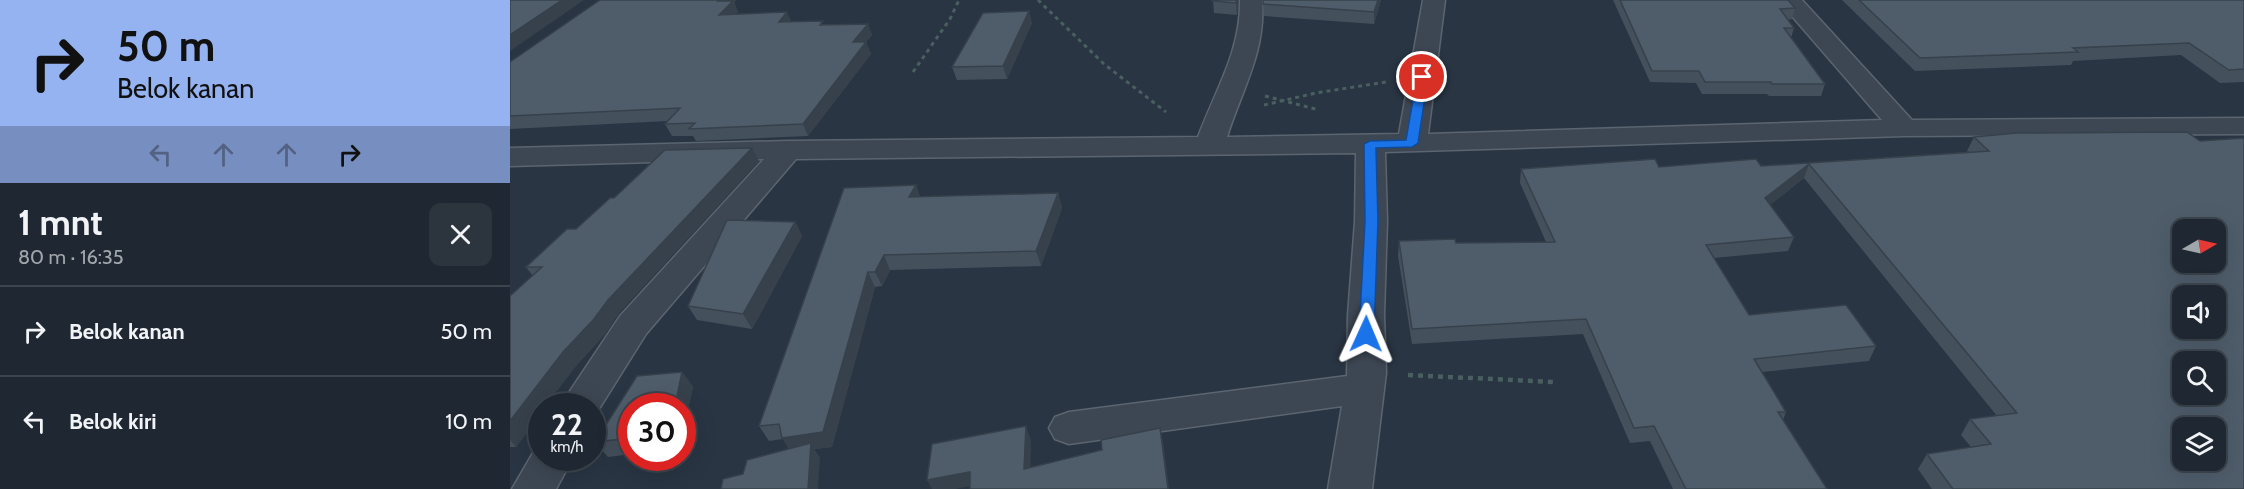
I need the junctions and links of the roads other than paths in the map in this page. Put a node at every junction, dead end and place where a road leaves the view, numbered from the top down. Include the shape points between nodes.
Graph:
1 (1251, 0) edge
2 (1434, 0) edge
3 (1789, 0) edge
4 (2244, 126) edge
5 (1904, 128) junction
6 (1213, 134) junction
7 (1412, 143) junction
8 (1370, 144) junction
9 (788, 150) junction
10 (510, 157) edge
11 (1366, 380) junction
12 (588, 393) edge
13 (1069, 428) dead end
14 (544, 471) edge
15 (534, 489) edge
16 (1350, 489) edge

1 - 6 street via 1253,18 1244,60
2 - 7 street
3 - 5 street
4 - 5 street
5 - 7 street
6 - 8 street
6 - 9 street
7 - 8 street
8 - 11 street
9 - 10 street
9 - 12 street via 633,324
11 - 13 street
11 - 16 street
14 - 15 street

